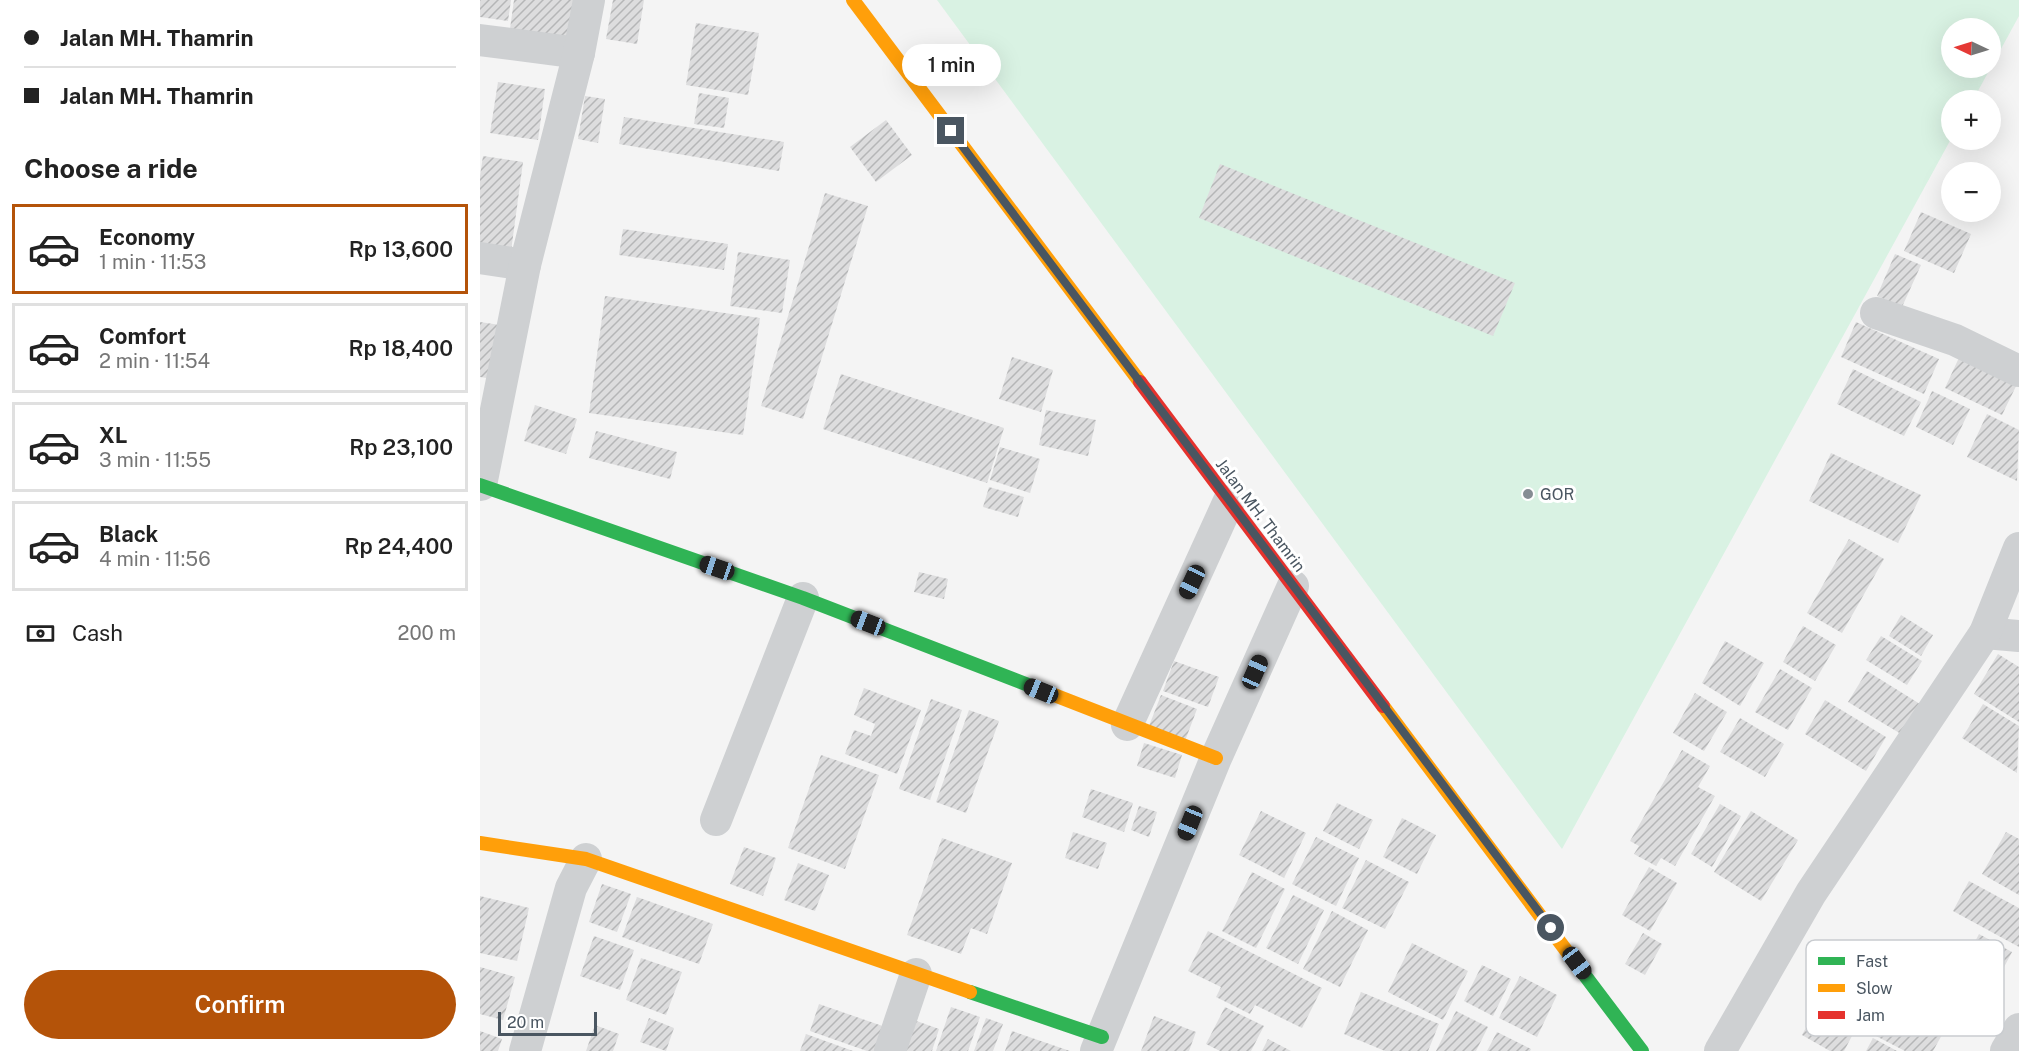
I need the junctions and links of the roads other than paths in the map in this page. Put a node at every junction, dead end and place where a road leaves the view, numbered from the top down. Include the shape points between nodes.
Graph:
1 (589, 0) edge
2 (853, 0) edge
3 (480, 40) edge
4 (579, 53) junction
5 (480, 258) edge
6 (525, 265) junction
7 (1876, 313) dead end
8 (2019, 371) edge
9 (481, 485) edge
10 (1229, 501) junction
11 (2019, 548) edge
12 (1293, 586) junction
13 (803, 598) junction
14 (1985, 633) junction
15 (2019, 636) edge
16 (1127, 724) junction
17 (1216, 758) junction
18 (716, 820) dead end
19 (480, 843) edge
20 (586, 859) junction
21 (916, 974) junction
22 (2019, 1029) edge
23 (1099, 1044) edge
24 (525, 1051) edge
25 (890, 1051) edge
26 (1642, 1051) edge
27 (1720, 1051) edge
28 (2006, 1051) edge

1 - 4 street
2 - 10 street, Jalan MH. Thamrin
3 - 4 street
4 - 6 street
5 - 6 street
6 - 9 street
7 - 8 street via 1955,340
9 - 13 street
10 - 12 street, Jalan MH. Thamrin
10 - 16 street
11 - 14 street
12 - 17 street
12 - 26 street, Jalan MH. Thamrin
13 - 16 street
13 - 18 street
14 - 15 street
14 - 27 street via 1811,892
16 - 17 street
17 - 23 street
19 - 20 street
20 - 21 street
20 - 24 street via 571,888
21 - 23 street
21 - 25 street
22 - 28 street

